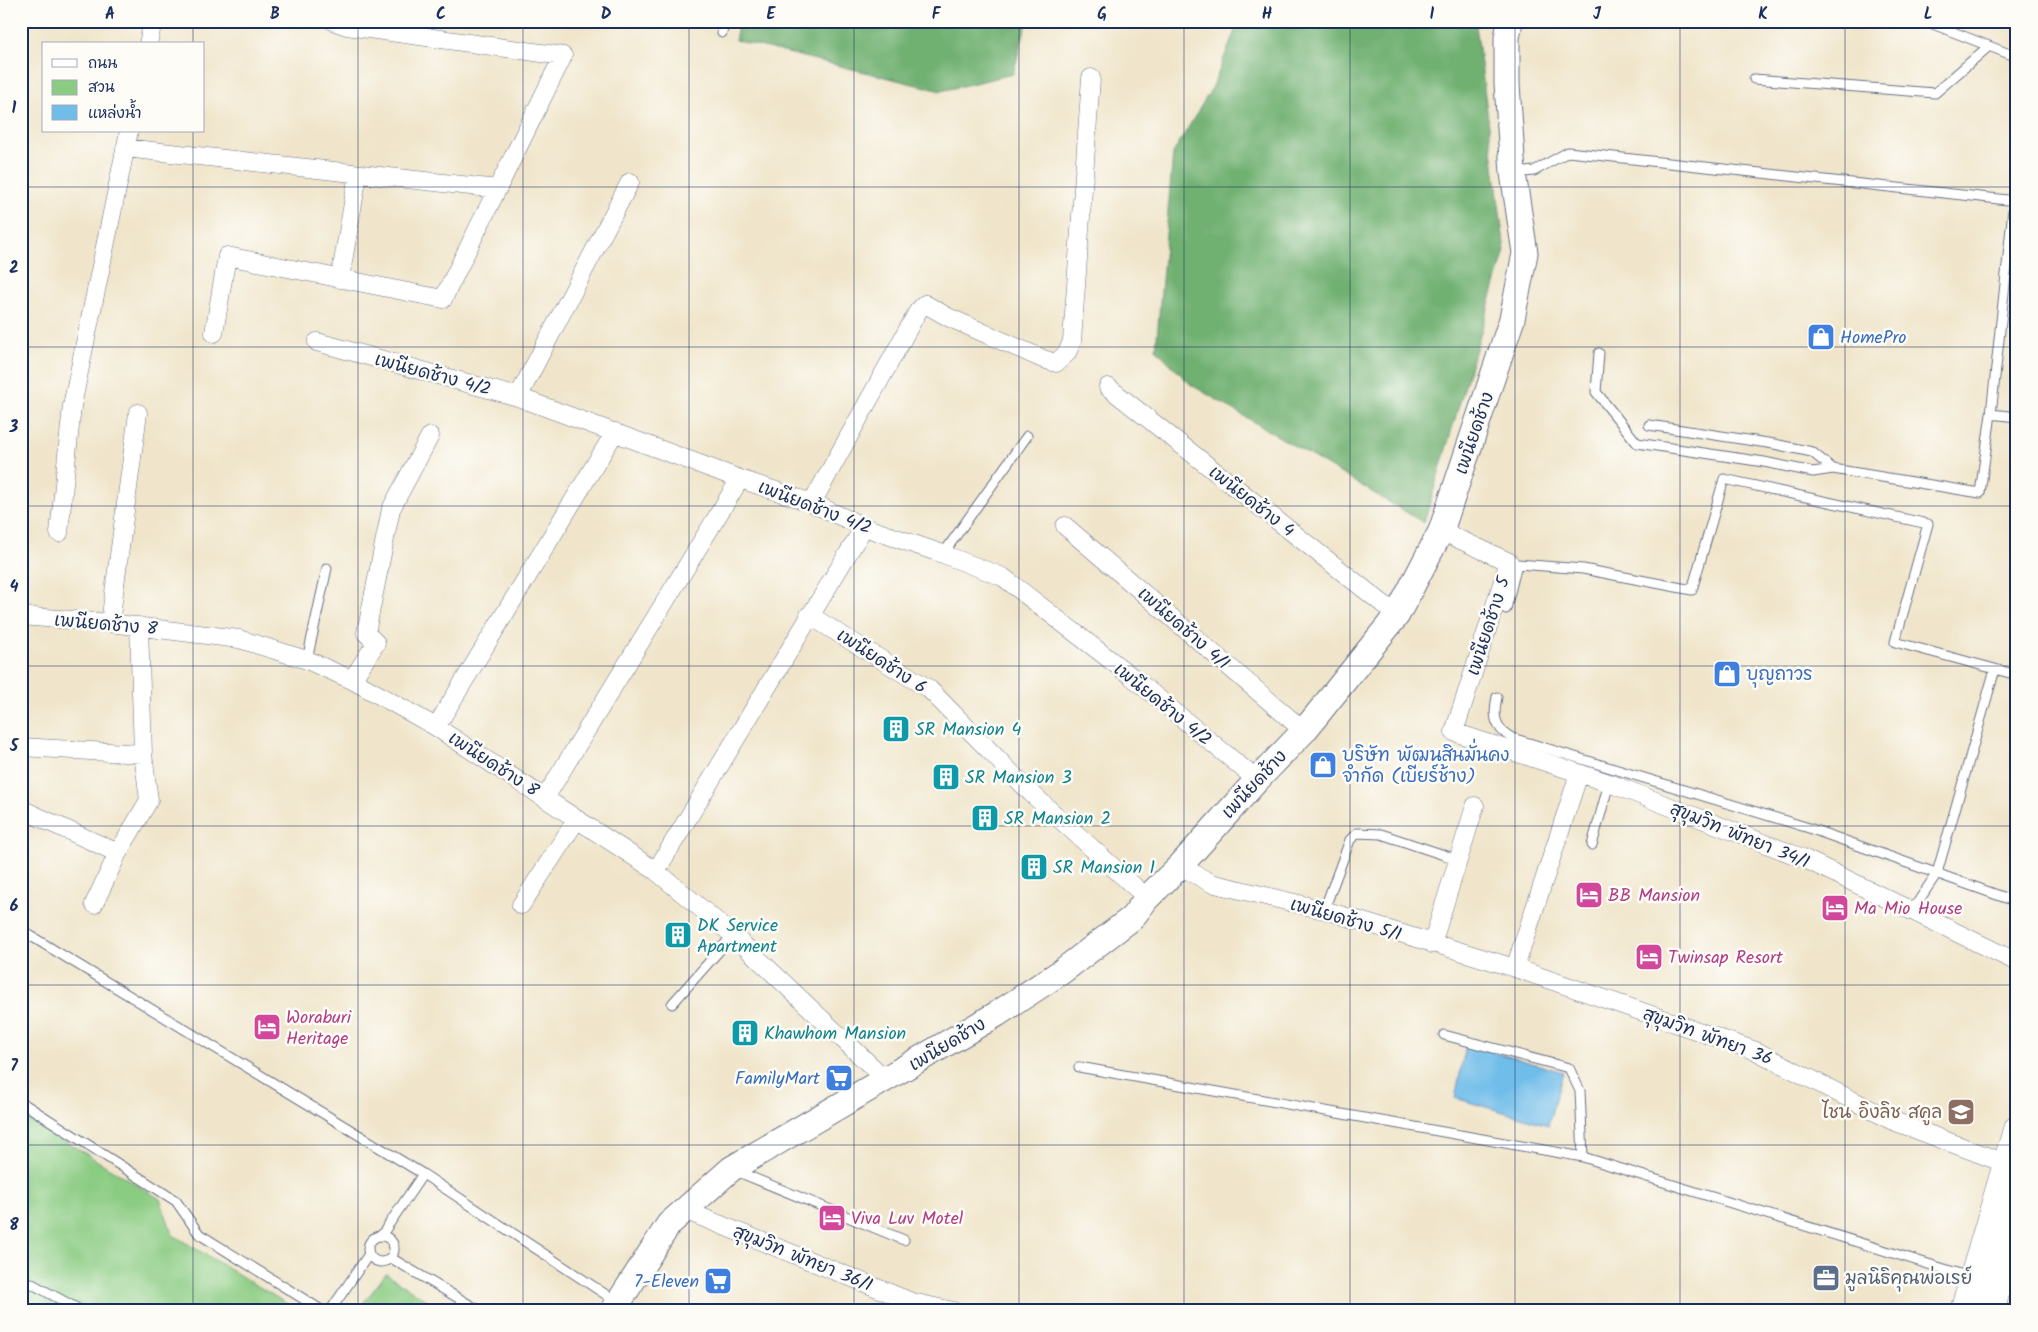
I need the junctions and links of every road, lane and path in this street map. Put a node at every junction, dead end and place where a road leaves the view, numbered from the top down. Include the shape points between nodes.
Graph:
1 (153, 21) edge
2 (333, 21) edge
3 (725, 21) edge
4 (1510, 21) edge
5 (1925, 21) edge
6 (722, 33) dead end
7 (148, 42) edge
8 (1989, 46) junction
9 (2017, 57) edge
10 (1090, 78) dead end
11 (1754, 79) dead end
12 (127, 139) edge
13 (1513, 173) junction
14 (358, 174) junction
15 (630, 182) dead end
16 (498, 189) junction
17 (2016, 200) edge
18 (340, 279) junction
19 (214, 333) dead end
20 (317, 342) dead end
21 (1599, 353) dead end
22 (1108, 387) dead end
23 (518, 397) junction
24 (138, 413) dead end
25 (1991, 414) junction
26 (2017, 417) edge
27 (1649, 425) dead end
28 (615, 432) junction
29 (430, 436) dead end
30 (1027, 436) dead end
31 (1833, 469) junction
32 (740, 479) junction
33 (812, 503) junction
34 (1065, 526) dead end
35 (864, 527) junction
36 (1441, 532) junction
37 (59, 533) dead end
38 (943, 554) junction
39 (327, 568) dead end
40 (1506, 609) dead end
41 (809, 615) junction
42 (1397, 615) junction
43 (21, 616) edge
44 (110, 623) junction
45 (139, 626) junction
46 (307, 660) junction
47 (1995, 669) junction
48 (2017, 675) edge
49 (352, 680) junction
50 (1497, 697) dead end
51 (436, 726) junction
52 (1304, 731) junction
53 (1454, 732) joint
54 (21, 747) edge
55 (143, 754) junction
56 (1579, 774) junction
57 (1257, 780) junction
58 (1610, 783) junction
59 (545, 798) junction
60 (1475, 806) dead end
61 (21, 809) edge
62 (577, 819) junction
63 (1592, 845) dead end
64 (118, 853) junction
65 (1459, 860) junction
66 (1180, 866) junction
67 (656, 871) junction
68 (1937, 873) junction
69 (1147, 898) junction
70 (2017, 902) edge
71 (94, 904) dead end
72 (520, 905) dead end
73 (1324, 910) junction
74 (1912, 911) junction
75 (21, 930) edge
76 (733, 934) junction
77 (1432, 944) junction
78 (2017, 962) edge
79 (1514, 968) junction
80 (672, 1004) dead end
81 (1444, 1035) dead end
82 (1079, 1067) dead end
83 (886, 1080) junction
84 (21, 1102) edge
85 (2017, 1130) edge
86 (1583, 1157) junction
87 (2007, 1164) junction
88 (731, 1169) junction
89 (422, 1174) junction
90 (2017, 1198) edge
91 (684, 1210) junction
92 (381, 1236) junction
93 (904, 1240) dead end
94 (369, 1254) junction
95 (391, 1258) junction
96 (21, 1278) edge
97 (1973, 1278) junction
98 (615, 1307) edge
99 (82, 1311) edge
100 (323, 1311) edge
101 (330, 1311) edge
102 (480, 1311) edge
103 (953, 1311) edge
104 (1964, 1311) edge
105 (1990, 1311) edge

1 - 7 street
2 - 16 street via 347,26 563,56
3 - 6 lane
4 - 13 street, เพนียดช้าง via 1507,84
5 - 8 lane
8 - 9 lane
8 - 11 lane via 1936,93
10 - 33 street via 1072,341 1067,353 1056,363 1043,359 925,304 918,311
12 - 14 street
12 - 37 street via 72,406
13 - 17 lane via 1534,171 1568,152
13 - 36 street, เพนียดช้าง via 1525,253 1512,319
14 - 16 street
14 - 18 street
15 - 23 street
16 - 18 street via 443,299
17 - 25 lane
18 - 19 street via 227,256
20 - 23 street, เพนียดช้าง 4/2
21 - 31 lane via 1596,392 1637,443 1813,472
22 - 42 street, เพนียดช้าง 4
23 - 28 street, เพนียดช้าง 4/2
24 - 44 street
25 - 26 lane
25 - 31 lane via 1980,493
27 - 31 lane via 1812,452
28 - 32 street, เพนียดช้าง 4/2
28 - 51 street
29 - 49 street via 391,509 366,633 376,643
30 - 38 lane
32 - 33 street, เพนียดช้าง 4/2
32 - 59 street
33 - 35 street, เพนียดช้าง 4/2
34 - 52 street, เพนียดช้าง 4/1
35 - 38 street, เพนียดช้าง 4/2
35 - 41 street
36 - 42 street, เพนียดช้าง
36 - 53 street, เพนียดช้าง 5 via 1509,562
38 - 57 street, เพนียดช้าง 4/2 via 1003,577 1131,676
39 - 46 lane
40 - 47 lane via 1517,564 1583,570 1692,590 1724,479 1928,524 1895,642
41 - 67 street
41 - 69 street, เพนียดช้าง 6 via 929,689 1031,793
42 - 52 street, เพนียดช้าง
43 - 44 street, เพนียดช้าง 8
44 - 45 street, เพนียดช้าง 8
45 - 46 street, เพนียดช้าง 8 via 239,639
45 - 55 street
46 - 49 street, เพนียดช้าง 8
47 - 48 lane
47 - 68 lane
49 - 51 street, เพนียดช้าง 8
50 - 68 lane via 1494,719 1499,728 1512,738 1809,828
51 - 59 street, เพนียดช้าง 8
52 - 57 street, เพนียดช้าง
53 - 56 street, สุขุมวิท พัทยา 34/1
54 - 55 street
55 - 64 street via 149,800
56 - 58 street, สุขุมวิท พัทยา 34/1
56 - 79 street
57 - 66 street, เพนียดช้าง
58 - 63 lane
58 - 74 street, สุขุมวิท พัทยา 34/1 via 1805,860
59 - 62 street, เพนียดช้าง 8
60 - 65 street
61 - 64 street
62 - 67 street, เพนียดช้าง 8
62 - 72 street
64 - 71 street
65 - 73 lane via 1380,834 1357,833 1350,840
65 - 77 street
66 - 69 street, เพนียดช้าง
66 - 73 street, เพนียดช้าง 5/1 via 1211,883
67 - 76 street, เพนียดช้าง 8
68 - 70 lane
68 - 74 lane
69 - 83 street, เพนียดช้าง via 1132,918 1061,972
73 - 77 street, เพนียดช้าง 5/1
74 - 78 street, สุขุมวิท พัทยา 34/1
75 - 89 lane
76 - 80 lane
76 - 83 street, เพนียดช้าง 8
77 - 79 street, เพนียดช้าง 5/1
79 - 87 street, สุขุมวิท พัทยา 36 via 1756,1051 1891,1120
81 - 86 lane via 1569,1068 1580,1091
82 - 86 lane
83 - 88 street, เพนียดช้าง
84 - 100 lane via 176,1201 200,1234
85 - 87 highway
86 - 97 lane
87 - 97 highway
88 - 91 street, เพนียดช้าง
88 - 93 lane
89 - 92 lane
89 - 98 lane
90 - 105 highway
91 - 98 street, เพนียดช้าง via 669,1224
91 - 103 street, สุขุมวิท พัทยา 36/1 via 912,1302
92 - 94 lane via 370,1242
92 - 95 lane via 392,1242
94 - 95 lane via 379,1262
94 - 101 lane
95 - 102 lane
96 - 99 lane
97 - 104 highway

